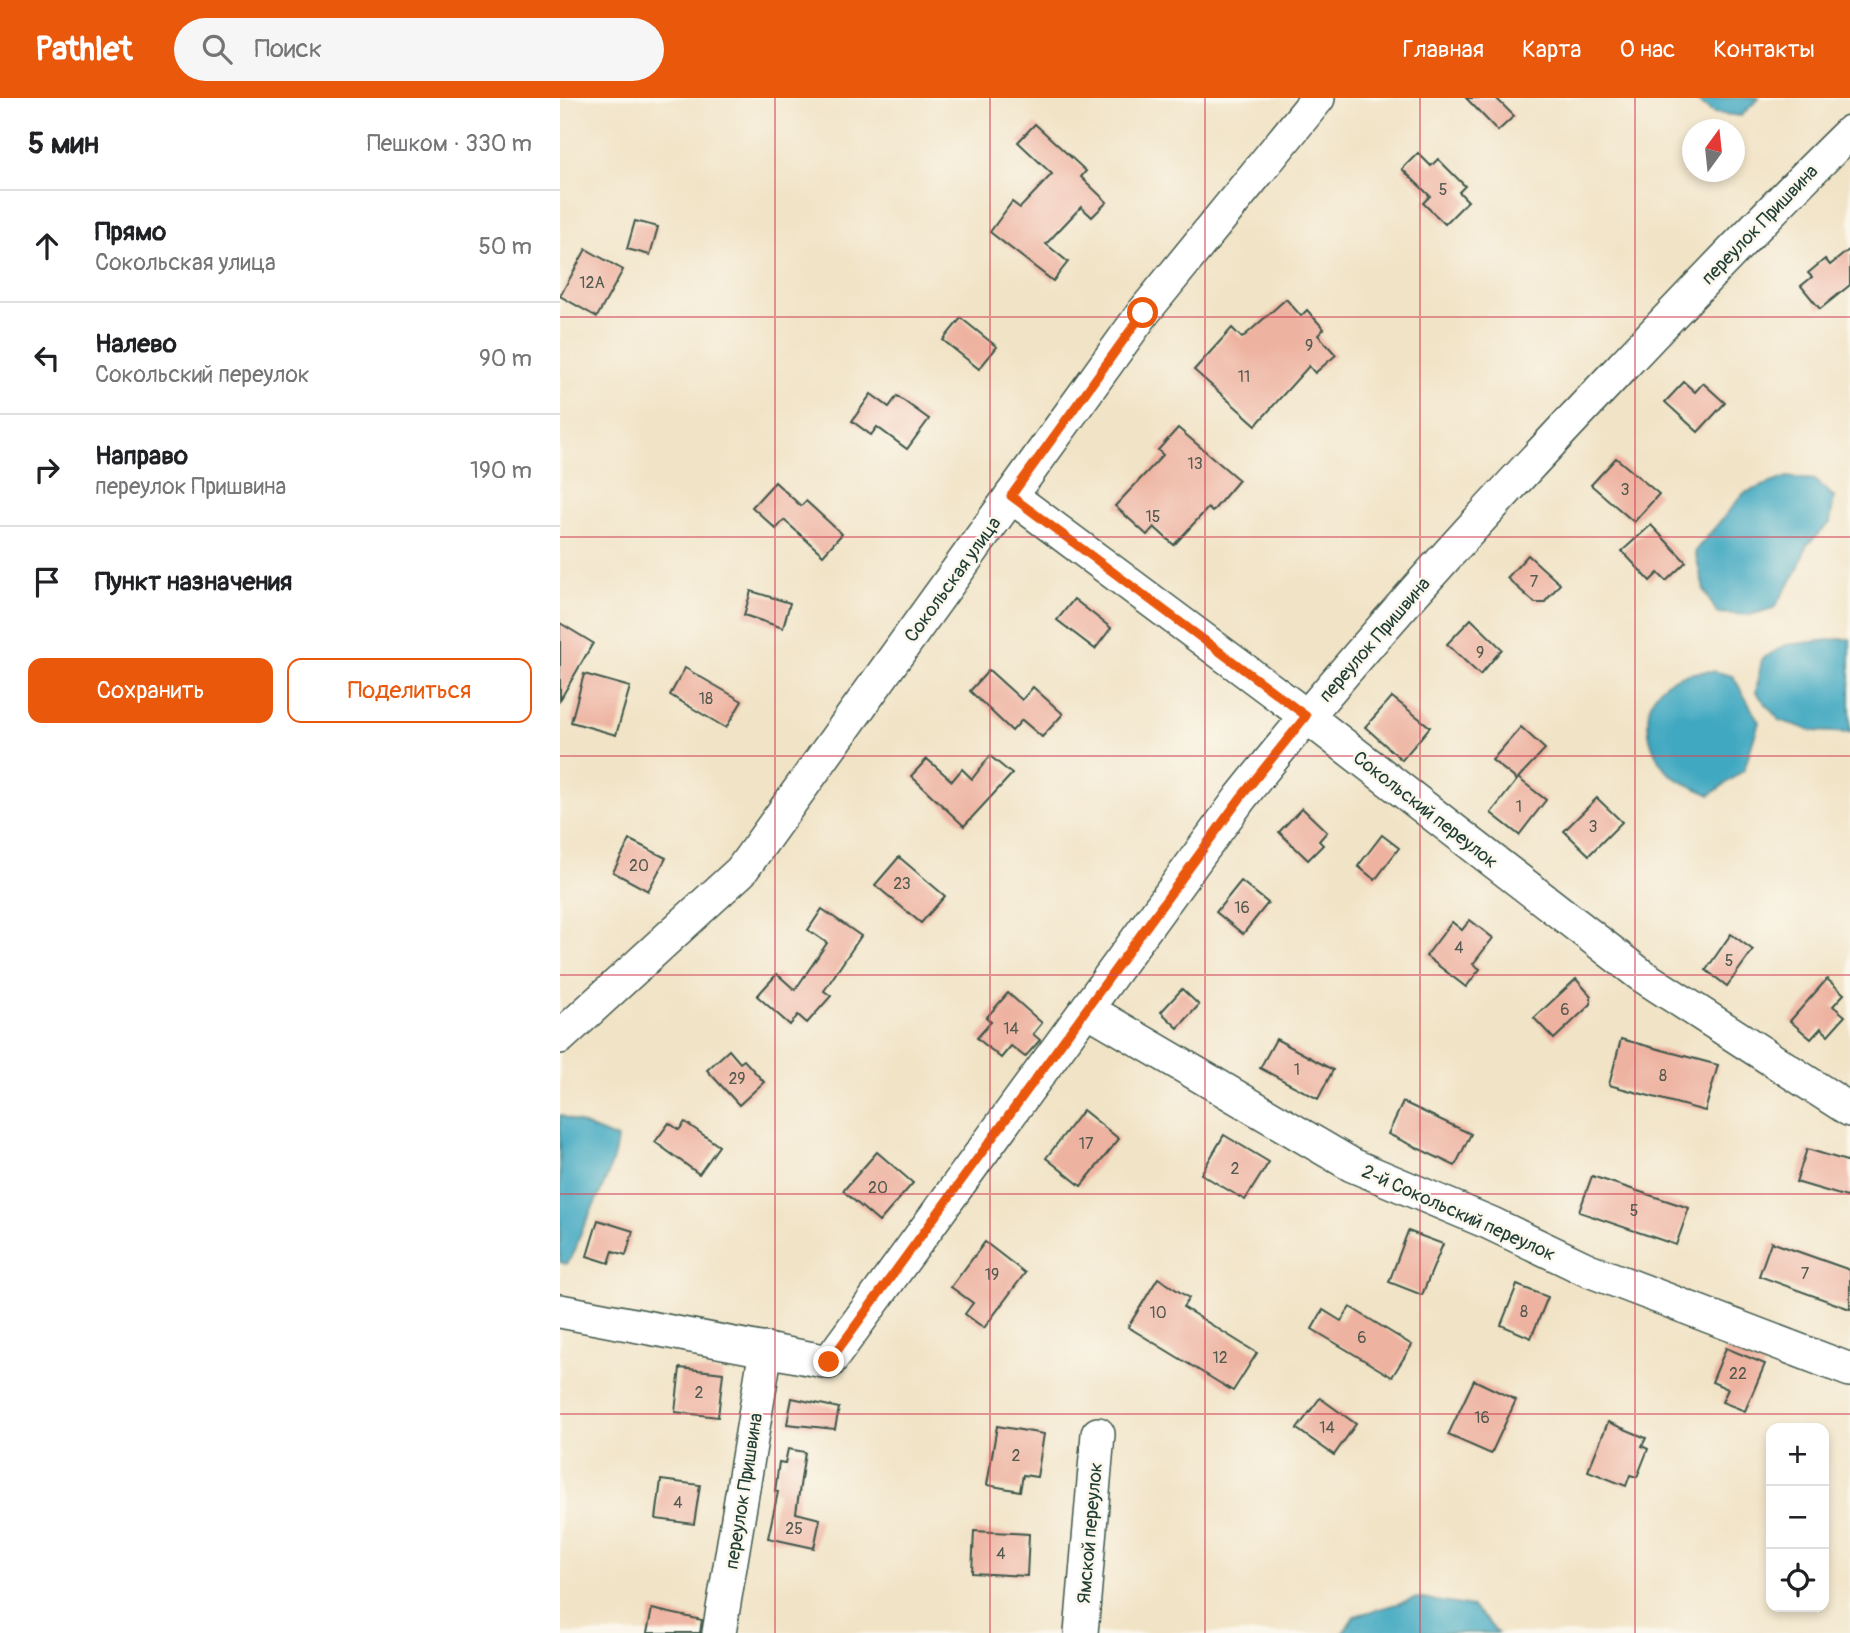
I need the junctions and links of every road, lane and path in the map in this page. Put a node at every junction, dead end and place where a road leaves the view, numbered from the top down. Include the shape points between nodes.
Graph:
1 (1318, 98) edge
2 (1850, 132) edge
3 (1011, 496) junction
4 (1306, 716) junction
5 (1088, 1010) junction
6 (560, 1037) edge
7 (1850, 1110) edge
8 (560, 1311) edge
9 (766, 1349) junction
10 (1850, 1370) edge
11 (1098, 1434) dead end
12 (719, 1633) edge
13 (1081, 1633) edge

1 - 3 street, Сокольская улица via 1143,313
2 - 4 street, переулок Пришвина via 1511,484
3 - 4 street, Сокольский переулок
3 - 6 street, Сокольская улица via 741,870
4 - 5 street, переулок Пришвина via 1241,797
4 - 7 street, Сокольский переулок via 1641,975
5 - 9 street, переулок Пришвина via 829,1362
5 - 10 street, 2-й Сокольский переулок via 1352,1165 1586,1269
8 - 9 street
9 - 12 street, переулок Пришвина
11 - 13 street, Ямской переулок

